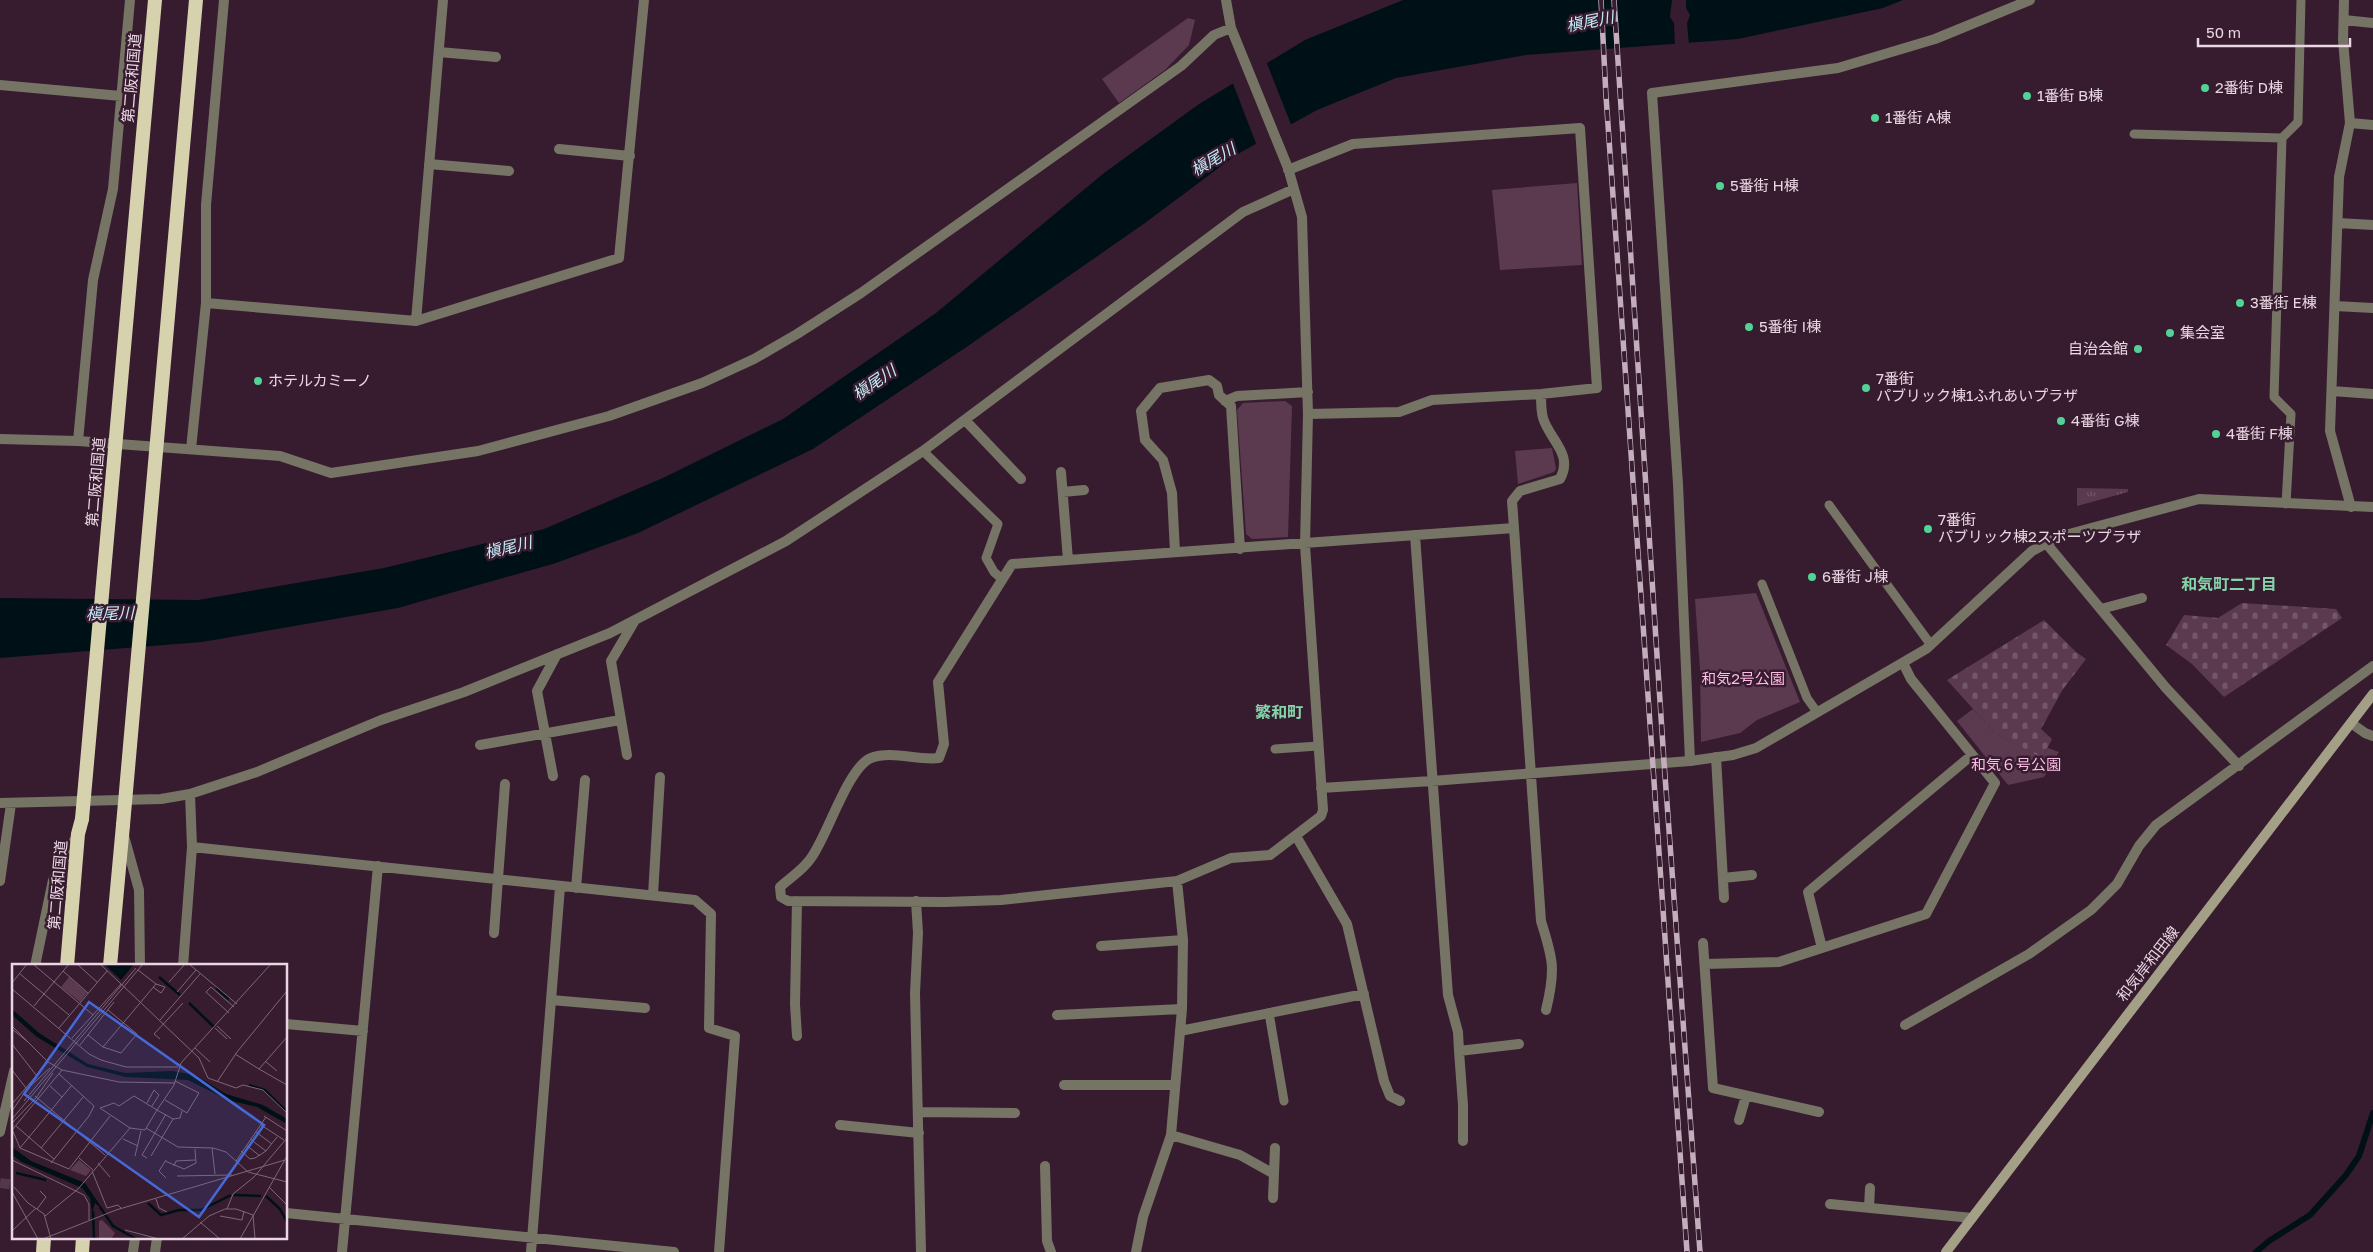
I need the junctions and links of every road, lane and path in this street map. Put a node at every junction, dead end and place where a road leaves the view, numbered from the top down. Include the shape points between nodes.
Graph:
1 (130, 0) edge
2 (155, 0) edge
3 (196, 0) edge
4 (224, 0) edge
5 (443, 0) edge
6 (644, 0) edge
7 (1226, 0) edge
8 (2030, 0) edge
9 (2301, 0) edge
10 (2344, 0) edge
11 (2344, 20) junction
12 (2373, 23) edge
13 (1233, 32) junction
14 (439, 52) junction
15 (496, 57) dead end
16 (0, 85) edge
17 (120, 96) junction
18 (2350, 123) junction
19 (2373, 125) edge
20 (2134, 134) dead end
21 (2282, 138) junction
22 (559, 149) dead end
23 (630, 156) junction
24 (429, 164) junction
25 (1288, 169) junction
26 (509, 171) dead end
27 (1294, 189) junction
28 (2338, 223) junction
29 (2373, 225) edge
30 (206, 303) junction
31 (2335, 306) junction
32 (2373, 308) edge
33 (416, 321) junction
34 (2332, 391) junction
35 (1308, 392) junction
36 (1540, 394) junction
37 (2373, 394) edge
38 (1225, 401) junction
39 (1308, 414) junction
40 (965, 420) junction
41 (0, 439) edge
42 (78, 441) junction
43 (191, 449) junction
44 (922, 452) junction
45 (1061, 472) dead end
46 (1021, 479) dead end
47 (1084, 490) dead end
48 (1063, 492) junction
49 (2286, 504) junction
50 (1829, 505) dead end
51 (2351, 507) junction
52 (2373, 507) edge
53 (1514, 528) junction
54 (1414, 535) junction
55 (2046, 543) junction
56 (1305, 545) junction
57 (1240, 549) junction
58 (1175, 552) junction
59 (1068, 560) junction
60 (1002, 579) junction
61 (1762, 584) dead end
62 (2142, 598) dead end
63 (2101, 609) junction
64 (634, 622) junction
65 (1931, 646) junction
66 (557, 654) junction
67 (1903, 663) junction
68 (2373, 666) edge
69 (2373, 694) edge
70 (1817, 712) junction
71 (620, 720) junction
72 (2351, 723) junction
73 (546, 734) junction
74 (2373, 736) edge
75 (480, 745) dead end
76 (1318, 746) junction
77 (1275, 749) dead end
78 (627, 755) dead end
79 (1972, 755) junction
80 (1716, 757) junction
81 (1690, 761) junction
82 (2239, 766) junction
83 (1532, 774) junction
84 (553, 776) dead end
85 (660, 777) dead end
86 (585, 780) dead end
87 (1432, 782) junction
88 (505, 784) dead end
89 (1321, 788) junction
90 (190, 794) junction
91 (5, 804) edge
92 (123, 827) junction
93 (78, 834) junction
94 (1296, 836) junction
95 (192, 847) junction
96 (378, 866) junction
97 (1752, 875) dead end
98 (1723, 878) junction
99 (498, 880) junction
100 (1177, 881) junction
101 (0, 882) edge
102 (560, 886) junction
103 (576, 888) junction
104 (652, 896) junction
105 (1724, 898) dead end
106 (797, 901) junction
107 (916, 901) junction
108 (494, 934) dead end
109 (1183, 940) junction
110 (1703, 943) dead end
111 (1101, 946) dead end
112 (1822, 948) junction
113 (35, 964) edge
114 (67, 964) edge
115 (110, 964) edge
116 (140, 964) edge
117 (183, 964) edge
118 (1705, 964) junction
119 (1364, 994) junction
120 (551, 1000) junction
121 (645, 1008) dead end
122 (1182, 1009) junction
123 (1546, 1010) dead end
124 (1269, 1013) junction
125 (1057, 1015) dead end
126 (288, 1024) edge
127 (1905, 1025) dead end
128 (363, 1031) junction
129 (1180, 1031) junction
130 (797, 1036) dead end
131 (1519, 1044) dead end
132 (1459, 1051) junction
133 (12, 1081) edge
134 (1064, 1085) dead end
135 (1174, 1085) junction
136 (1746, 1096) junction
137 (1284, 1100) dead end
138 (1400, 1102) dead end
139 (919, 1112) junction
140 (1819, 1112) dead end
141 (1015, 1113) dead end
142 (1739, 1120) dead end
143 (840, 1125) dead end
144 (0, 1132) edge
145 (919, 1133) junction
146 (1171, 1135) junction
147 (1463, 1141) dead end
148 (1275, 1148) dead end
149 (1045, 1166) dead end
150 (1274, 1174) junction
151 (1870, 1188) dead end
152 (1274, 1198) dead end
153 (1830, 1204) dead end
154 (1869, 1208) junction
155 (288, 1213) edge
156 (346, 1218) junction
157 (1972, 1218) junction
158 (532, 1238) junction
159 (342, 1252) edge
160 (531, 1252) edge
161 (674, 1252) edge
162 (720, 1252) edge
163 (921, 1252) edge
164 (1051, 1252) edge
165 (1136, 1252) edge
166 (1946, 1252) edge

1 - 17 street
2 - 93 highway, 第二阪和国道, bridge via 82,820
3 - 92 highway, bridge
4 - 30 street via 206,205
5 - 14 street
6 - 23 street
7 - 13 street
8 - 81 street via 1934,39 1838,68 1652,93 1678,484
9 - 21 lane via 2298,122
10 - 11 street
11 - 12 street
11 - 18 street
13 - 25 street
13 - 43 street via 1214,35 1181,66 861,293 754,359 702,383 609,416 478,451 331,472 280,456
14 - 15 street
14 - 24 street
16 - 17 street
17 - 42 street via 113,189 93,280
18 - 19 street
18 - 28 street via 2339,177
20 - 21 lane
21 - 49 lane via 2274,397 2291,414
22 - 23 street
23 - 33 street via 619,258
24 - 26 street
24 - 33 street
25 - 27 street
25 - 36 street via 1352,144 1580,128 1597,388
27 - 35 street via 1302,217
27 - 40 street via 1243,212
28 - 29 street
28 - 31 street
30 - 33 street
30 - 43 street
31 - 32 street
31 - 34 street
34 - 37 street
34 - 51 street via 2330,431
35 - 38 street via 1237,396
35 - 39 street
36 - 39 street via 1432,400 1398,412
36 - 53 street via 1543,418 1561,447 1564,472 1560,479 1520,491 1512,501
38 - 57 street via 1231,406
38 - 58 street via 1217,386 1209,380 1160,388 1141,411 1145,440 1163,460 1172,493
39 - 56 street
40 - 44 street
40 - 46 street
41 - 42 street
42 - 43 street
44 - 60 lane via 998,524 986,558
44 - 64 street via 786,541
45 - 48 street
47 - 48 street
48 - 59 street
49 - 51 street
49 - 55 street via 2200,499
50 - 65 lane
51 - 52 street
53 - 54 street
53 - 83 street
54 - 56 street
54 - 87 street
55 - 63 street
55 - 65 street via 2032,551
56 - 57 street
56 - 76 street
57 - 58 street
58 - 59 street
59 - 60 street via 1012,564
60 - 106 street via 938,682 944,744 940,758 927,760 884,755 870,758 841,798 811,859 780,887 781,897 788,902
61 - 70 lane via 1808,698
62 - 63 street
63 - 82 street via 2166,688
64 - 66 street
64 - 71 street via 611,661
65 - 67 street
66 - 73 street via 536,691
66 - 90 street via 464,692 381,720 257,772
67 - 70 street
67 - 79 street via 1911,679
68 - 82 street
69 - 72 main road, 和気岸和田線
70 - 80 street via 1756,748
71 - 73 street
71 - 78 street
72 - 74 street
72 - 157 main road, 和気岸和田線
73 - 75 street
73 - 84 street
76 - 77 lane
76 - 89 street
79 - 112 street via 1808,892
79 - 112 street via 1995,783 1926,914
80 - 81 street
80 - 98 street
81 - 83 street
82 - 127 street via 2156,825 2139,846 2118,884 2091,910 2029,954
83 - 87 street
83 - 123 street via 1541,920 1552,955 1554,980
85 - 104 street
86 - 103 street
87 - 89 street
87 - 132 street via 1448,995 1458,1032
88 - 99 street
89 - 94 street via 1321,816
90 - 91 street via 161,799
90 - 95 street
91 - 101 street
92 - 115 highway
92 - 116 street via 139,890
93 - 113 street via 53,880
93 - 114 highway, 第二阪和国道
94 - 100 street via 1270,855 1231,858
94 - 119 street via 1347,924
95 - 96 street
95 - 117 street
96 - 99 street
96 - 128 street
97 - 98 street
98 - 105 street
99 - 102 street
99 - 108 street
100 - 107 street via 1044,896
100 - 109 street
102 - 103 street
102 - 120 street
103 - 104 street
104 - 162 street via 696,900 711,914 709,1028 736,1036
106 - 107 street
106 - 130 street via 794,1004
107 - 139 street
109 - 111 street
109 - 122 street
110 - 118 street
112 - 118 street via 1779,962
118 - 136 street via 1713,1088
119 - 124 street
119 - 138 street via 1384,1081 1390,1096
120 - 121 street
120 - 158 street
122 - 125 street
122 - 129 street
124 - 129 street
124 - 137 lane
126 - 128 street
128 - 156 street
129 - 135 street
131 - 132 street
132 - 147 street via 1464,1106
133 - 144 street
134 - 135 street
135 - 146 street
136 - 140 street
136 - 142 street
139 - 141 street
139 - 145 street
143 - 145 street
145 - 163 street
146 - 150 street via 1240,1155
146 - 165 street via 1143,1217
148 - 150 street
149 - 164 street via 1047,1241
150 - 152 street
151 - 154 street
153 - 154 street
154 - 157 street
155 - 156 street
156 - 158 street
156 - 159 street
157 - 166 main road, 和気岸和田線
158 - 160 street
158 - 161 street

